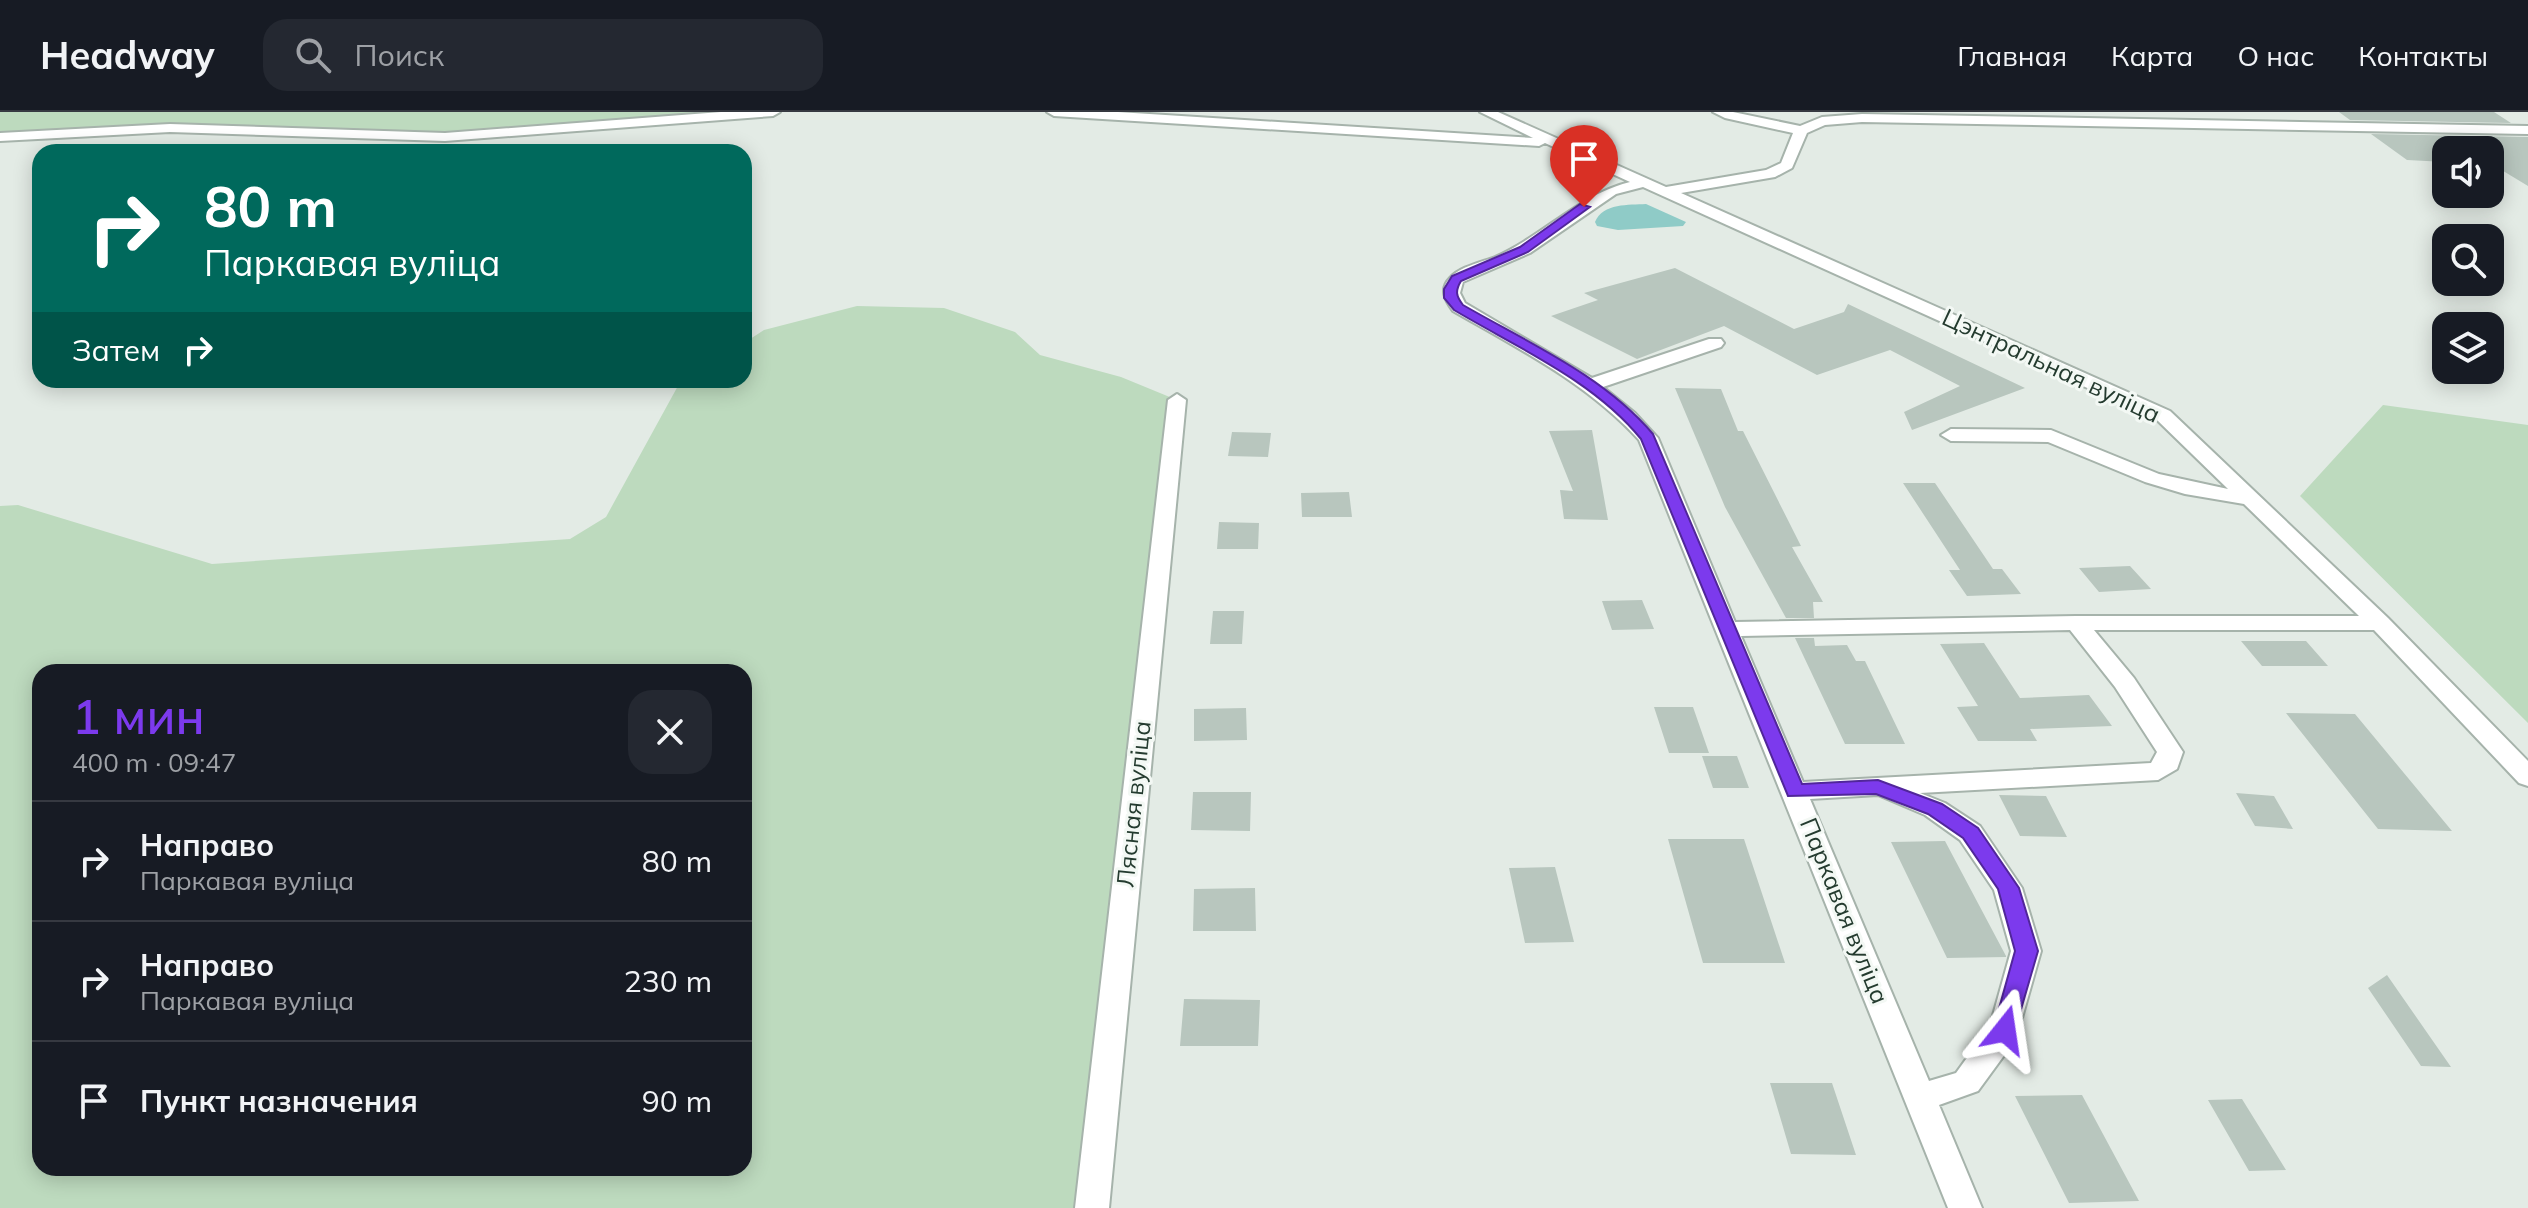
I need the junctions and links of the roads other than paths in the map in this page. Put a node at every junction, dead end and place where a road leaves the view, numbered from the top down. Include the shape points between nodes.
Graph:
1 (193, 112) edge
2 (773, 112) edge
3 (1054, 112) edge
4 (1487, 112) edge
5 (1720, 112) edge
6 (1110, 114) edge
7 (643, 116) edge
8 (2136, 117) edge
9 (170, 128) junction
10 (2528, 130) edge
11 (1801, 131) junction
12 (0, 137) edge
13 (1556, 143) junction
14 (1657, 186) junction
15 (1715, 343) dead end
16 (1590, 385) junction
17 (1177, 400) dead end
18 (1951, 435) dead end
19 (2251, 499) junction
20 (2076, 623) junction
21 (2380, 623) junction
22 (1726, 629) junction
23 (2528, 777) edge
24 (1878, 787) junction
25 (1795, 791) junction
26 (1919, 1098) junction
27 (1092, 1208) edge
28 (1965, 1208) edge

1 - 9 street
2 - 7 street
3 - 6 street
4 - 13 street, Цэнтральная вуліца
5 - 11 street
6 - 13 street
7 - 9 street via 445,137
8 - 10 street
8 - 11 street via 1862,118 1822,121
9 - 12 street
11 - 14 street via 1787,165 1770,174
13 - 14 street, Цэнтральная вуліца
14 - 16 street, Паркавая вуліца via 1611,191 1524,250 1457,279 1450,289 1459,307
14 - 19 street, Цэнтральная вуліца via 2163,415
15 - 16 street
16 - 22 street, Паркавая вуліца via 1625,410 1648,438
17 - 27 street, Лясная вуліца
18 - 19 street via 2051,436 2152,478
19 - 21 street, Цэнтральная вуліца
20 - 21 street
20 - 22 street
20 - 24 street via 2163,740 2170,752 2168,763 2158,771
21 - 23 street, Цэнтральная вуліца
22 - 25 street, Паркавая вуліца
24 - 25 street
24 - 26 street via 1935,809 1970,833 2008,888 2026,951 2005,1030 1967,1082
25 - 26 street, Паркавая вуліца
26 - 28 street, Паркавая вуліца

